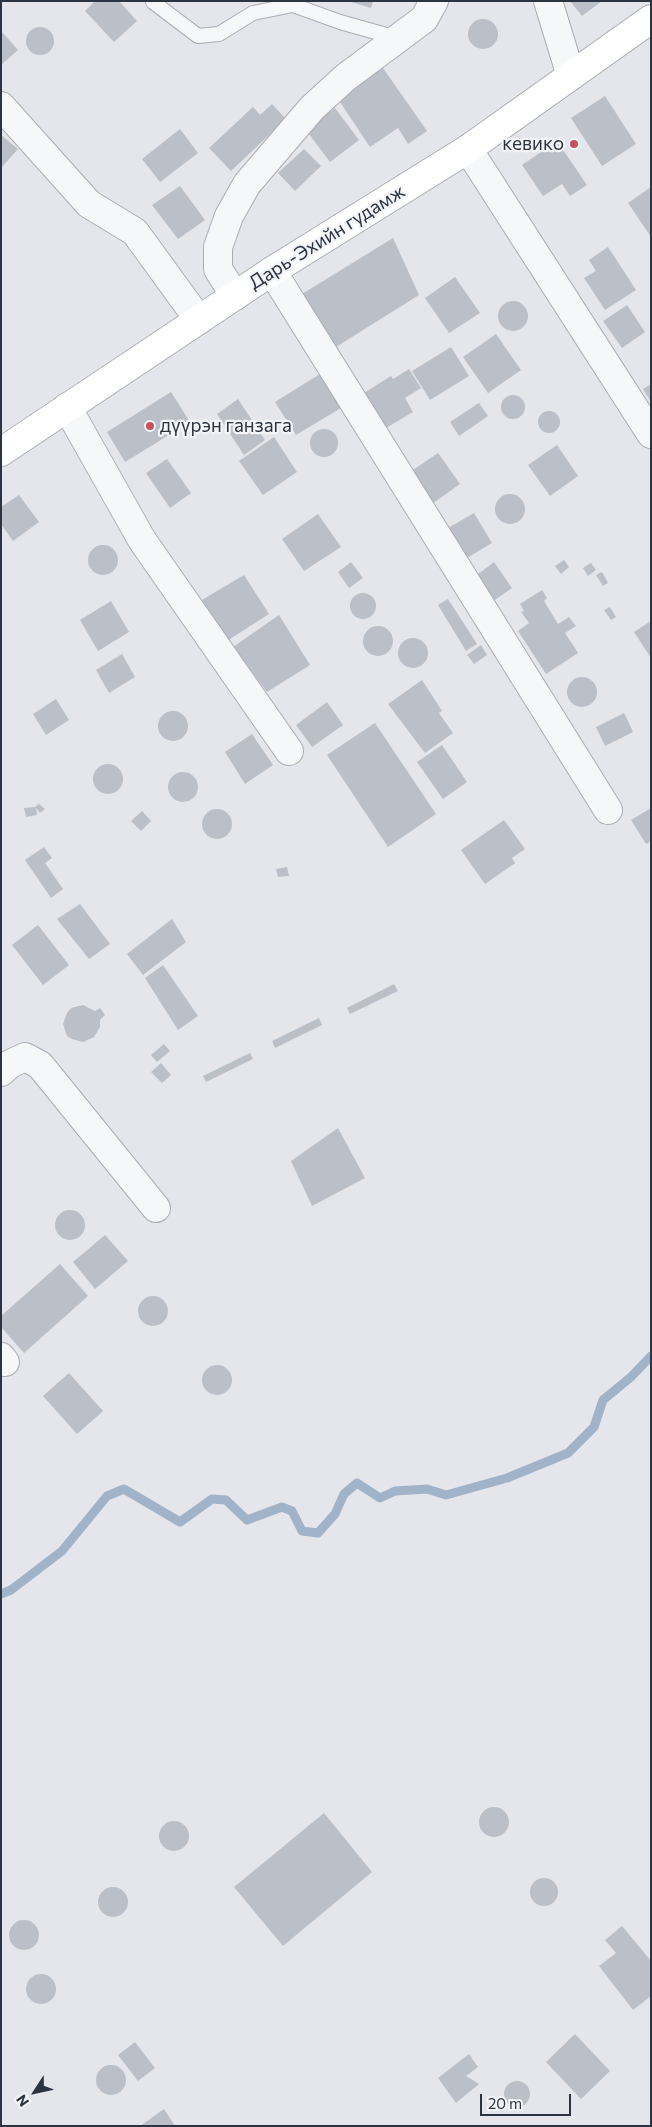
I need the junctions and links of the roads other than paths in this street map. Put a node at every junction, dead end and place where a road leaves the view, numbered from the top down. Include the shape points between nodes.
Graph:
1 (434, 1) edge
2 (548, 1) edge
3 (153, 2) edge
4 (651, 19) edge
5 (397, 38) junction
6 (571, 76) junction
7 (1, 106) edge
8 (468, 149) junction
9 (272, 271) junction
10 (234, 296) junction
11 (199, 320) junction
12 (67, 407) junction
13 (651, 434) edge
14 (1, 452) edge
15 (289, 751) dead end
16 (608, 810) dead end
17 (1, 1072) edge
18 (156, 1208) dead end

1 - 5 street via 424,19
2 - 6 street
3 - 5 lane via 198,36 219,34 253,13 293,5
4 - 6 main road, Дарь-Эхийн гудамж
5 - 10 street via 346,76 312,108 247,184 229,216 218,247 218,269
6 - 8 main road, Дарь-Эхийн гудамж
7 - 11 street via 89,204 135,232
8 - 9 main road, Дарь-Эхийн гудамж
8 - 13 street
9 - 10 main road, Дарь-Эхийн гудамж
9 - 16 street
10 - 11 main road, Дарь-Эхийн гудамж
11 - 12 main road, Дарь-Эхийн гудамж
12 - 14 main road, Дарь-Эхийн гудамж
12 - 15 street via 142,540
17 - 18 street via 25,1058 40,1065

